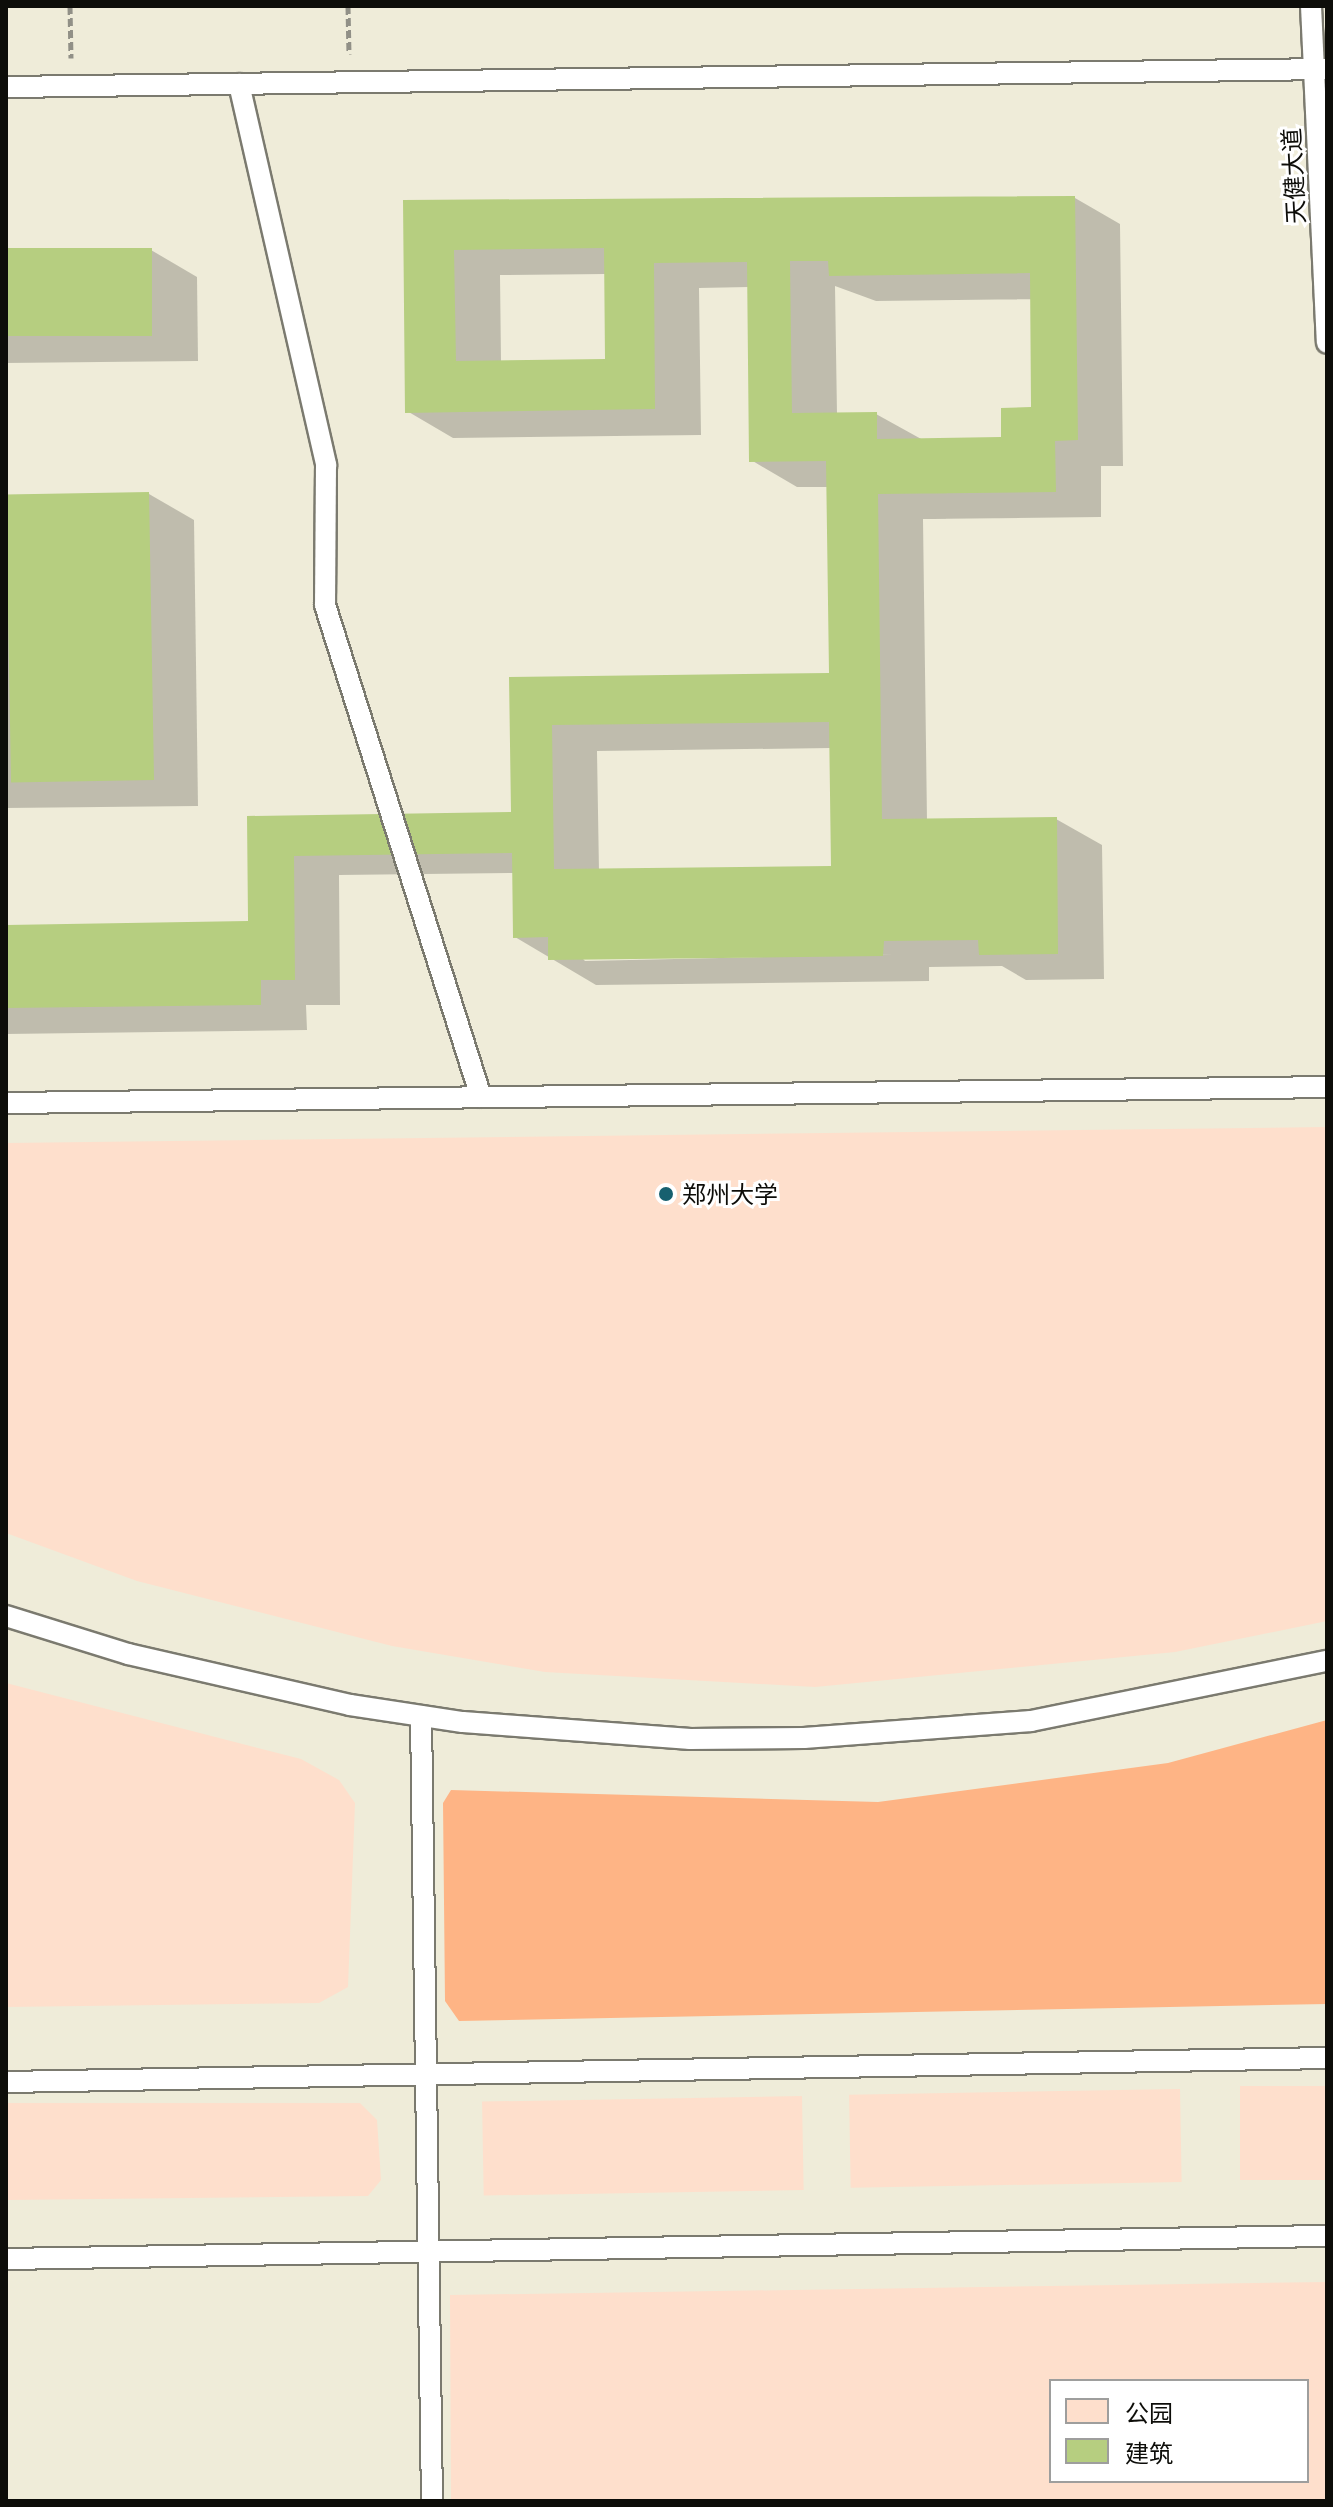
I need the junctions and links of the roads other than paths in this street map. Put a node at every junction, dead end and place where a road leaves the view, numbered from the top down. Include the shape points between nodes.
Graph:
1 (1311, 6) edge
2 (1321, 69) edge
3 (239, 84) junction
4 (6, 87) edge
5 (1327, 343) edge
6 (1327, 1087) edge
7 (481, 1097) junction
8 (6, 1103) edge
9 (6, 1616) edge
10 (1327, 1661) edge
11 (421, 1716) junction
12 (1327, 2058) edge
13 (427, 2074) junction
14 (6, 2082) edge
15 (1327, 2236) edge
16 (428, 2252) junction
17 (6, 2259) edge
18 (432, 2501) edge

1 - 2 lane, 天健大道
2 - 3 lane
2 - 5 lane, 天健大道
3 - 4 lane
3 - 7 lane via 326,465 325,605
6 - 7 lane
7 - 8 lane
9 - 11 lane via 238,1683
10 - 11 lane via 1144,1703 918,1732 690,1739
11 - 13 lane
12 - 13 lane
13 - 14 lane
13 - 16 lane
15 - 16 lane
16 - 17 lane
16 - 18 lane

